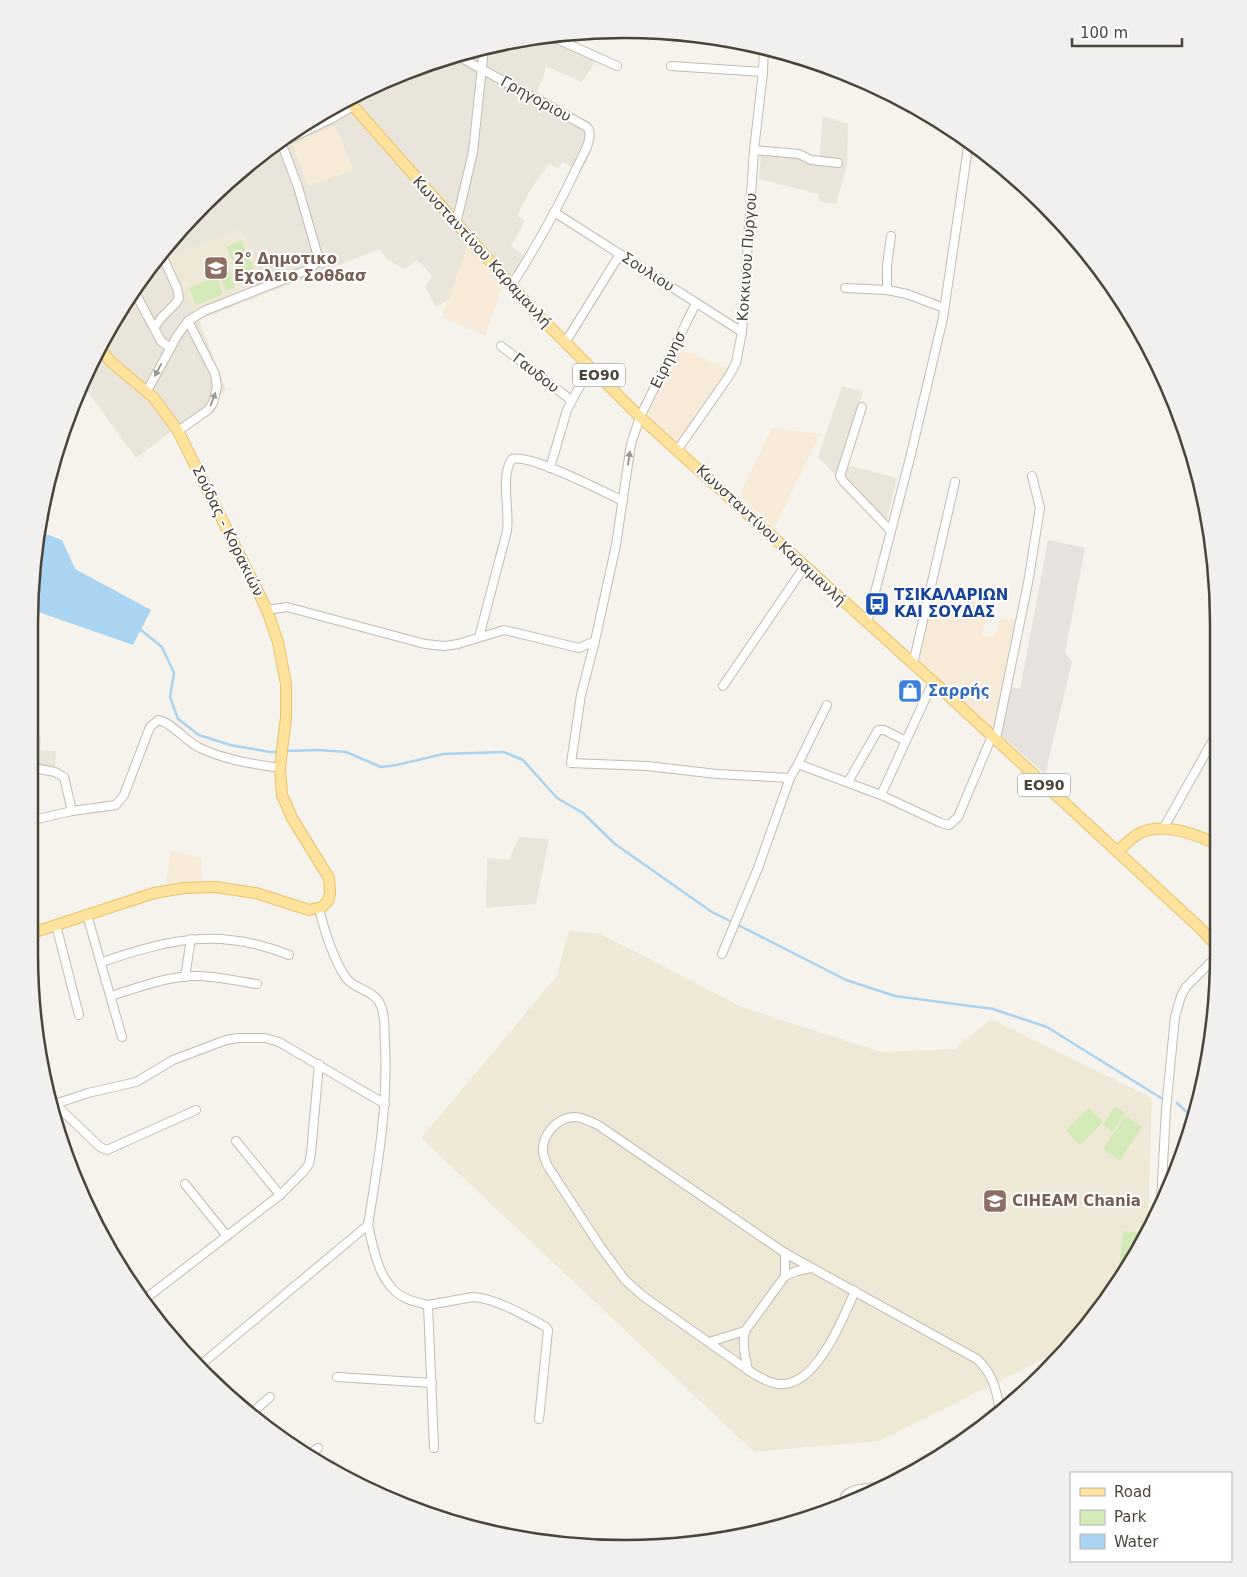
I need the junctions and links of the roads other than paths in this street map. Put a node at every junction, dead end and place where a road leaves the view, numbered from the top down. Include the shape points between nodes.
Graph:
1 (562, 41) edge
2 (483, 55) edge
3 (764, 55) edge
4 (464, 59) edge
5 (617, 66) dead end
6 (671, 66) dead end
7 (482, 69) junction
8 (763, 72) junction
9 (352, 104) edge
10 (342, 110) edge
11 (306, 131) edge
12 (281, 149) edge
13 (754, 150) junction
14 (968, 150) edge
15 (838, 163) dead end
16 (554, 212) junction
17 (456, 224) junction
18 (891, 236) dead end
19 (620, 254) junction
20 (164, 261) edge
21 (511, 286) junction
22 (844, 288) dead end
23 (887, 290) junction
24 (137, 297) edge
25 (696, 303) junction
26 (944, 308) junction
27 (188, 321) junction
28 (154, 328) junction
29 (742, 332) junction
30 (566, 343) junction
31 (501, 346) dead end
32 (170, 348) junction
33 (104, 353) edge
34 (590, 367) junction
35 (147, 391) junction
36 (571, 400) junction
37 (862, 406) dead end
38 (640, 417) junction
39 (178, 431) junction
40 (678, 449) junction
41 (550, 468) junction
42 (1032, 476) dead end
43 (955, 482) dead end
44 (623, 501) junction
45 (891, 531) junction
46 (805, 566) junction
47 (267, 610) junction
48 (867, 623) junction
49 (479, 637) junction
50 (594, 641) junction
51 (913, 664) junction
52 (933, 682) junction
53 (723, 686) dead end
54 (827, 705) dead end
55 (994, 737) junction
56 (906, 741) junction
57 (1210, 747) edge
58 (281, 764) junction
59 (798, 764) junction
60 (38, 769) edge
61 (790, 778) junction
62 (848, 782) junction
63 (880, 795) junction
64 (72, 811) junction
65 (38, 819) edge
66 (1163, 829) junction
67 (1210, 841) edge
68 (1117, 851) junction
69 (319, 908) junction
70 (87, 915) junction
71 (56, 925) junction
72 (38, 931) edge
73 (191, 939) junction
74 (1210, 939) edge
75 (722, 954) dead end
76 (288, 955) dead end
77 (102, 962) junction
78 (1210, 964) edge
79 (185, 977) junction
80 (257, 984) dead end
81 (111, 996) junction
82 (79, 1015) dead end
83 (122, 1037) dead end
84 (319, 1064) junction
85 (56, 1102) edge
86 (385, 1104) junction
87 (58, 1109) edge
88 (196, 1110) dead end
89 (236, 1141) dead end
90 (185, 1184) dead end
91 (1162, 1185) edge
92 (280, 1195) junction
93 (368, 1225) junction
94 (227, 1236) junction
95 (785, 1253) junction
96 (811, 1268) junction
97 (784, 1276) junction
98 (856, 1291) junction
99 (149, 1297) edge
100 (428, 1305) junction
101 (745, 1330) junction
102 (709, 1342) junction
103 (204, 1362) edge
104 (748, 1370) junction
105 (337, 1377) dead end
106 (432, 1383) junction
107 (270, 1397) dead end
108 (998, 1403) edge
109 (256, 1409) edge
110 (540, 1419) dead end
111 (318, 1448) dead end
112 (434, 1448) dead end
113 (314, 1451) edge
114 (859, 1490) edge
115 (844, 1496) edge

1 - 5 street
2 - 7 street
3 - 8 street, Κοκκινου Πυργου
4 - 7 street, Γρηγοριου
6 - 8 street
7 - 16 street, Γρηγοριου via 590,130 589,141
7 - 17 street via 473,152
8 - 13 street, Κοκκινου Πυργου
9 - 17 main road, Κωνσταντίνου Καραμανλή / ΕΟ90
10 - 11 street via 332,120
12 - 27 street via 298,187 317,262 310,269 204,311
13 - 15 street via 799,154 811,160
13 - 29 street, Κοκκινου Πυργου
14 - 26 street
16 - 19 street, Σουλιου
16 - 21 street
17 - 21 main road, Κωνσταντίνου Καραμανλή / ΕΟ90
18 - 23 street
19 - 25 street, Σουλιου
19 - 30 street
20 - 28 street via 179,298
21 - 30 main road, Κωνσταντίνου Καραμανλή / ΕΟ90
22 - 23 street
23 - 26 street
24 - 28 street
25 - 29 street, Σουλιου
25 - 38 street, Ειρηνησ
26 - 45 street
27 - 32 street
39 -> 27 street via 208,410 217,387 216,374
28 - 32 street via 161,341
29 - 40 street, Κοκκινου Πυργου via 736,363 729,376
30 - 34 main road, Κωνσταντίνου Καραμανλή / ΕΟ90
31 - 36 street, Γαυδου
32 -> 35 street
33 - 35 main road, Σούδας - Κορακιών
34 - 36 street
34 - 38 main road, Κωνσταντίνου Καραμανλή / ΕΟ90
35 - 39 main road, Σούδας - Κορακιών
36 - 41 street
37 - 45 street via 840,476
38 - 40 main road, Κωνσταντίνου Καραμανλή / ΕΟ90
44 -> 38 street, Ειρηνησ via 631,444
39 - 47 main road, Σούδας - Κορακιών
40 - 46 main road, Κωνσταντίνου Καραμανλή / ΕΟ90
41 - 44 street
41 - 49 street via 519,458 512,459 509,464 509,522
42 - 55 street via 1040,508 1028,583
43 - 51 street
44 - 50 street, Ειρηνησ
45 - 48 street
46 - 48 main road, Κωνσταντίνου Καραμανλή / ΕΟ90
46 - 53 street
47 - 49 street via 287,607 425,644 444,646
47 - 58 main road, Σούδας - Κορακιών via 278,642 286,684
48 - 51 main road, Κωνσταντίνου Καραμανλή / ΕΟ90
49 - 50 street via 504,630 579,648
50 - 61 street, Ειρηνησ via 570,763
51 - 52 main road, Κωνσταντίνου Καραμανλή / ΕΟ90
52 - 55 main road, Κωνσταντίνου Καραμανλή / ΕΟ90
52 - 56 street
54 - 59 street
55 - 63 street via 958,817 949,825
55 - 68 main road, Κωνσταντίνου Καραμανλή / ΕΟ90
56 - 62 street via 878,730
56 - 63 street
57 - 66 street
58 - 64 street via 235,760 206,751 185,739 168,723 158,720 150,727 119,803
58 - 69 main road via 282,795 286,805 330,884 330,897
59 - 61 street
59 - 62 street
60 - 64 street via 64,777
61 - 75 street via 758,868
62 - 63 street
64 - 65 street
66 - 67 main road via 1194,834
66 - 68 main road via 1143,832
68 - 74 main road, Κωνσταντίνου Καραμανλή / ΕΟ90
69 - 70 main road via 305,909 256,893 215,887 184,888 154,894
69 - 86 street via 323,928 342,972 348,980 377,998 381,1005 384,1014
70 - 71 main road
70 - 77 street
71 - 72 main road
71 - 82 street
73 - 76 street via 241,940
73 - 77 street
73 - 79 street
77 - 81 street
78 - 91 street via 1186,987 1176,1012
79 - 80 street
79 - 81 street
81 - 83 street
84 - 85 street via 273,1040 238,1038 173,1060 136,1082
84 - 86 street
84 - 92 street via 309,1164
86 - 93 street
87 - 88 street via 107,1150
89 - 92 street
90 - 94 street
92 - 94 street
93 - 100 street via 383,1275 393,1290
93 - 103 street
94 - 99 street
95 - 96 street
95 - 97 street
95 - 102 street via 598,1125 577,1117 560,1120 551,1129 543,1153 547,1165 625,1280
96 - 97 street
96 - 98 street
97 - 101 street
98 - 104 street via 832,1340 804,1375 783,1384 764,1380
98 - 108 street via 977,1359 991,1376
100 - 106 street
100 - 110 street via 481,1298 494,1301 546,1327
101 - 102 street
101 - 104 street
102 - 104 street
105 - 106 street
106 - 112 street
107 - 109 street
111 - 113 street
114 - 115 street

